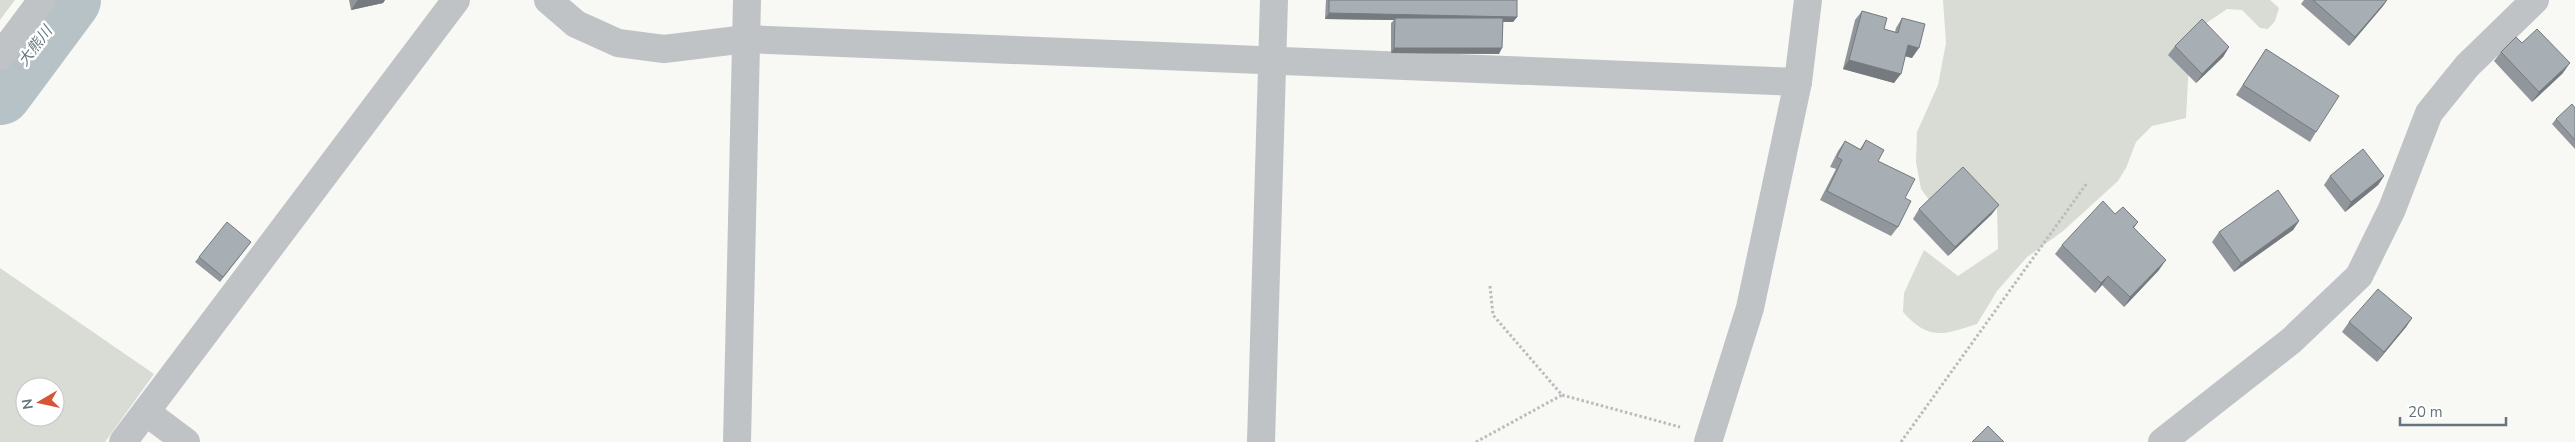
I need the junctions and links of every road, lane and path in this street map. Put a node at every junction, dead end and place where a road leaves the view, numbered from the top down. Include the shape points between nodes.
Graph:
1 (42, 0) edge
2 (456, 0) edge
3 (548, 0) edge
4 (747, 0) edge
5 (1274, 0) edge
6 (1808, 0) edge
7 (2535, 0) edge
8 (746, 39) junction
9 (0, 56) edge
10 (1272, 60) junction
11 (1798, 82) junction
12 (2087, 183) dead end
13 (1490, 286) dead end
14 (1562, 395) junction
15 (146, 412) junction
16 (1715, 440) edge
17 (123, 442) edge
18 (186, 442) edge
19 (736, 442) edge
20 (1262, 442) edge
21 (1476, 442) edge
22 (1901, 442) edge
23 (2162, 442) edge

1 - 9 street
2 - 15 street
3 - 8 street via 576,24 618,44 664,49
4 - 8 street
5 - 10 street
6 - 11 street
7 - 23 street via 2467,66 2429,113 2392,209 2359,276 2292,340
8 - 10 street
8 - 19 street
10 - 11 street
10 - 20 street
11 - 16 street via 1750,308
12 - 22 path
13 - 14 path via 1493,315
14 - 16 path
14 - 21 path
15 - 17 street
15 - 18 street

